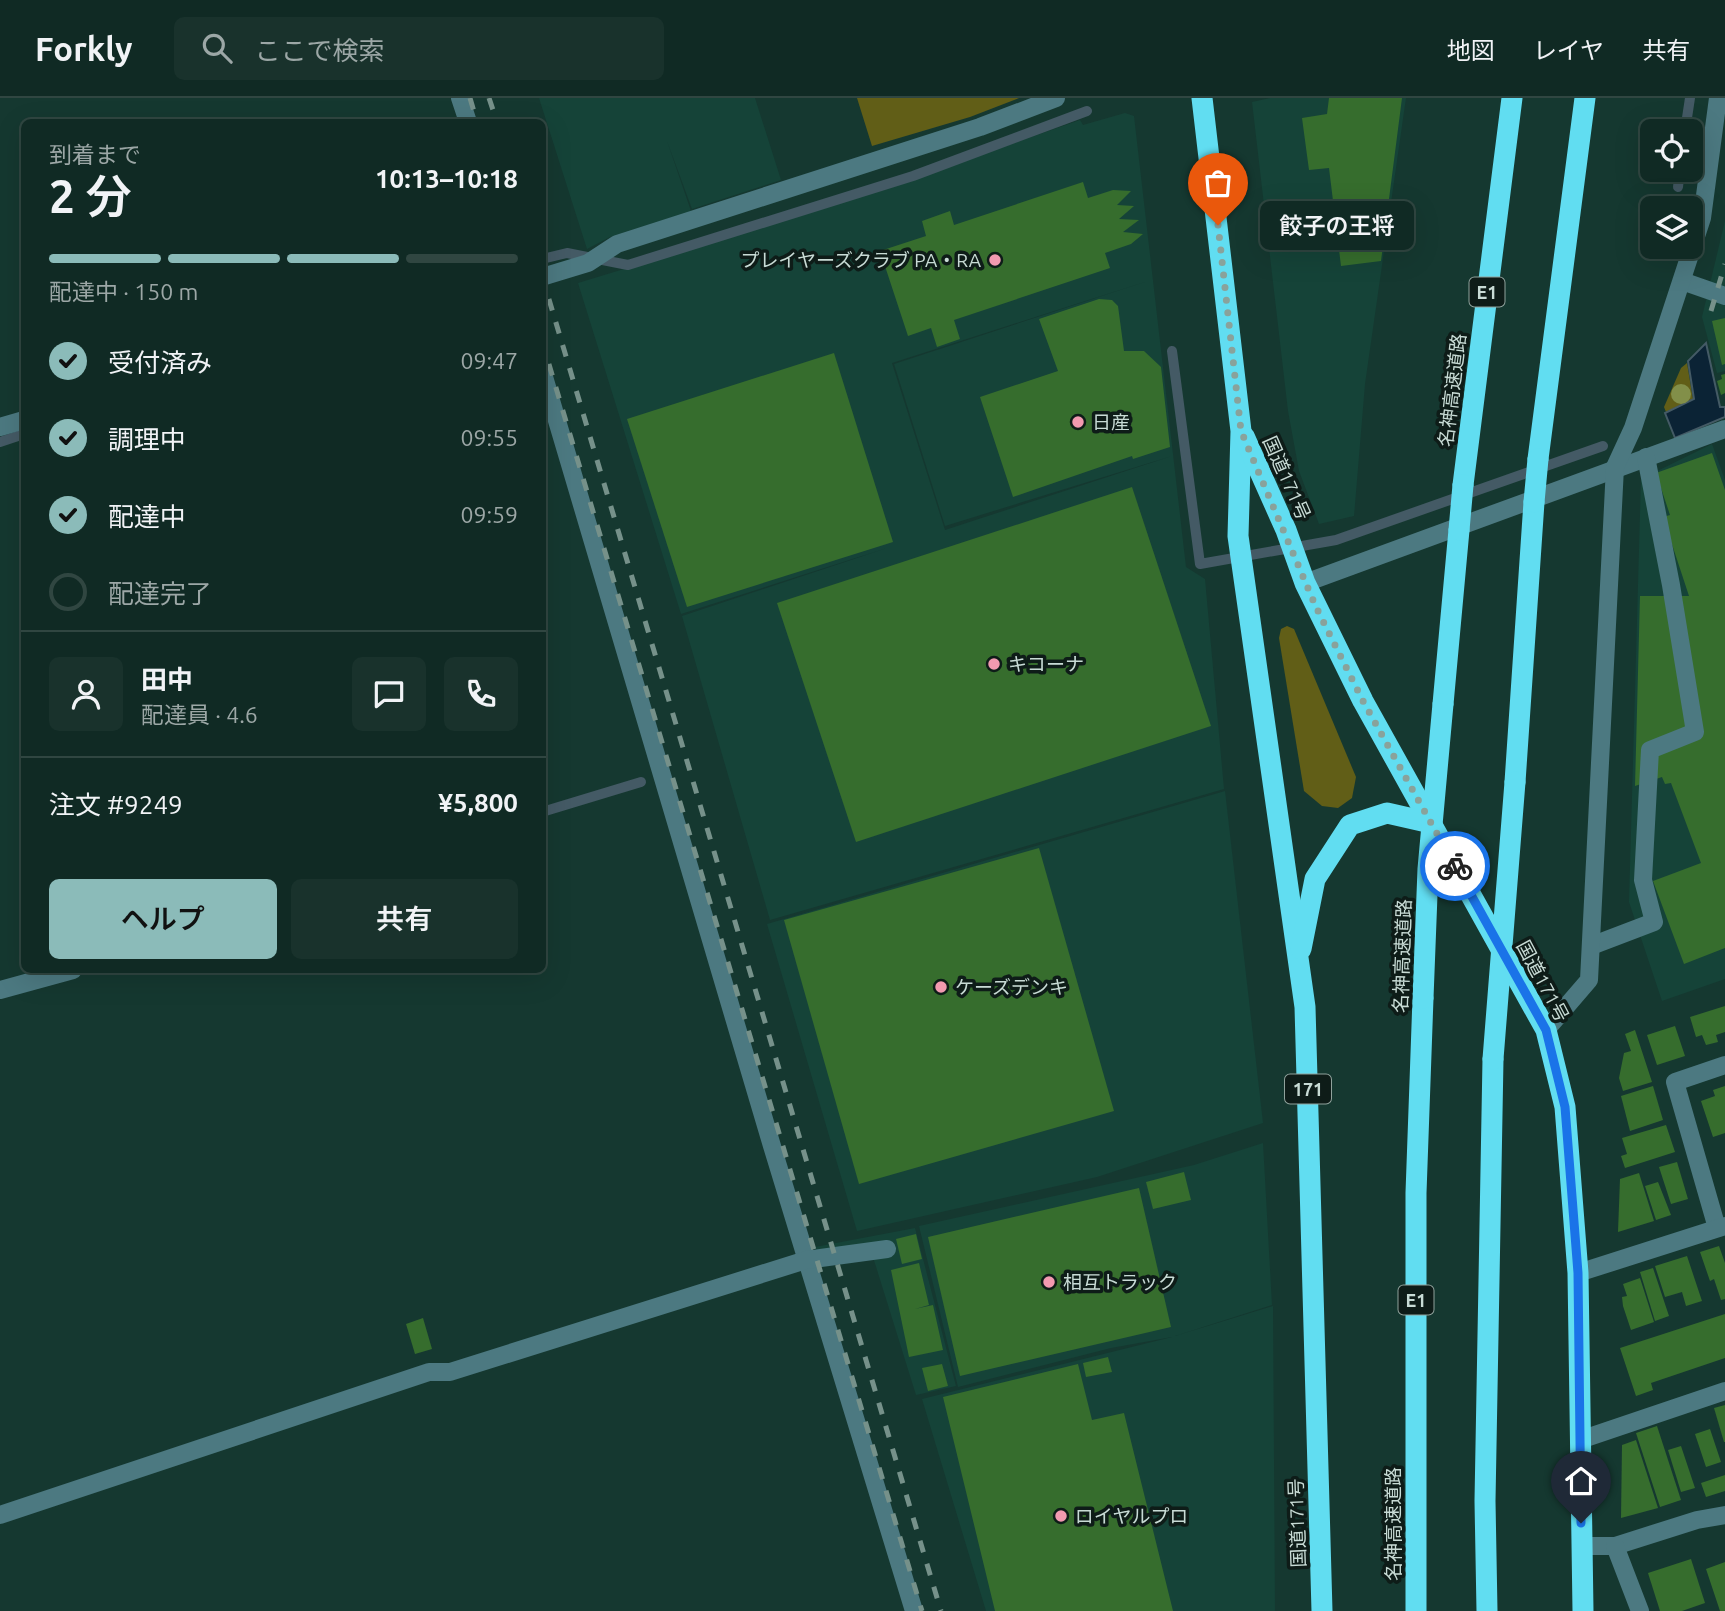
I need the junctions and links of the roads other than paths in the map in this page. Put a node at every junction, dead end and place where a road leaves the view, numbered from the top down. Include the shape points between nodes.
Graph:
1 (460, 98) edge
2 (1056, 98) edge
3 (1202, 98) edge
4 (1512, 98) edge
5 (1585, 98) edge
6 (1718, 98) edge
7 (467, 119) edge
8 (546, 276) edge
9 (1682, 281) junction
10 (1725, 296) edge
11 (546, 383) edge
12 (21, 421) edge
13 (0, 427) edge
14 (1720, 430) edge
15 (1241, 431) junction
16 (1646, 457) junction
17 (1615, 467) junction
18 (1305, 583) junction
19 (1431, 823) junction
20 (1591, 946) junction
21 (1300, 957) junction
22 (62, 973) edge
23 (0, 990) edge
24 (1546, 1030) junction
25 (1725, 1065) edge
26 (1721, 1227) edge
27 (887, 1249) dead end
28 (806, 1260) junction
29 (1578, 1273) junction
30 (1725, 1391) edge
31 (1580, 1440) junction
32 (0, 1515) edge
33 (1725, 1515) edge
34 (1582, 1546) junction
35 (1615, 1546) junction
36 (1416, 1606) edge
37 (914, 1611) edge
38 (1322, 1611) edge
39 (1487, 1611) edge
40 (1583, 1611) edge
41 (1640, 1611) edge

1 - 7 street
2 - 8 street via 610,249 588,263
3 - 15 highway, 国道171号 / 171
4 - 36 highway, 名神高速道路 / E1, bridge via 1463,485 1428,869 1416,1193
5 - 39 highway, bridge via 1538,459 1493,1059
6 - 9 street via 1702,218
9 - 10 street
9 - 17 street via 1633,428
11 - 28 street
12 - 13 street
14 - 16 street
15 - 18 highway, 国道171号 / 171
15 - 21 highway, 国道171号 / 171 via 1238,536 1286,886
16 - 17 street
16 - 20 street via 1695,732 1650,750 1643,880 1654,922
17 - 18 street
17 - 20 street
18 - 19 highway, 国道171号 / 171
19 - 21 highway via 1387,813 1350,825 1315,879
19 - 24 highway, 国道171号 / 171
20 - 24 street via 1589,980
21 - 38 highway, 国道171号 / 171
22 - 23 street
24 - 29 highway, 国道171号 / 171 via 1565,1107
25 - 26 street via 1675,1082
26 - 29 street
27 - 28 street
28 - 32 street via 450,1371 429,1373
28 - 37 street
29 - 31 highway, 国道171号 / 171
30 - 31 street
31 - 34 highway, 国道171号 / 171
33 - 35 street
34 - 35 street
34 - 40 highway, 国道171号 / 171
35 - 41 street

